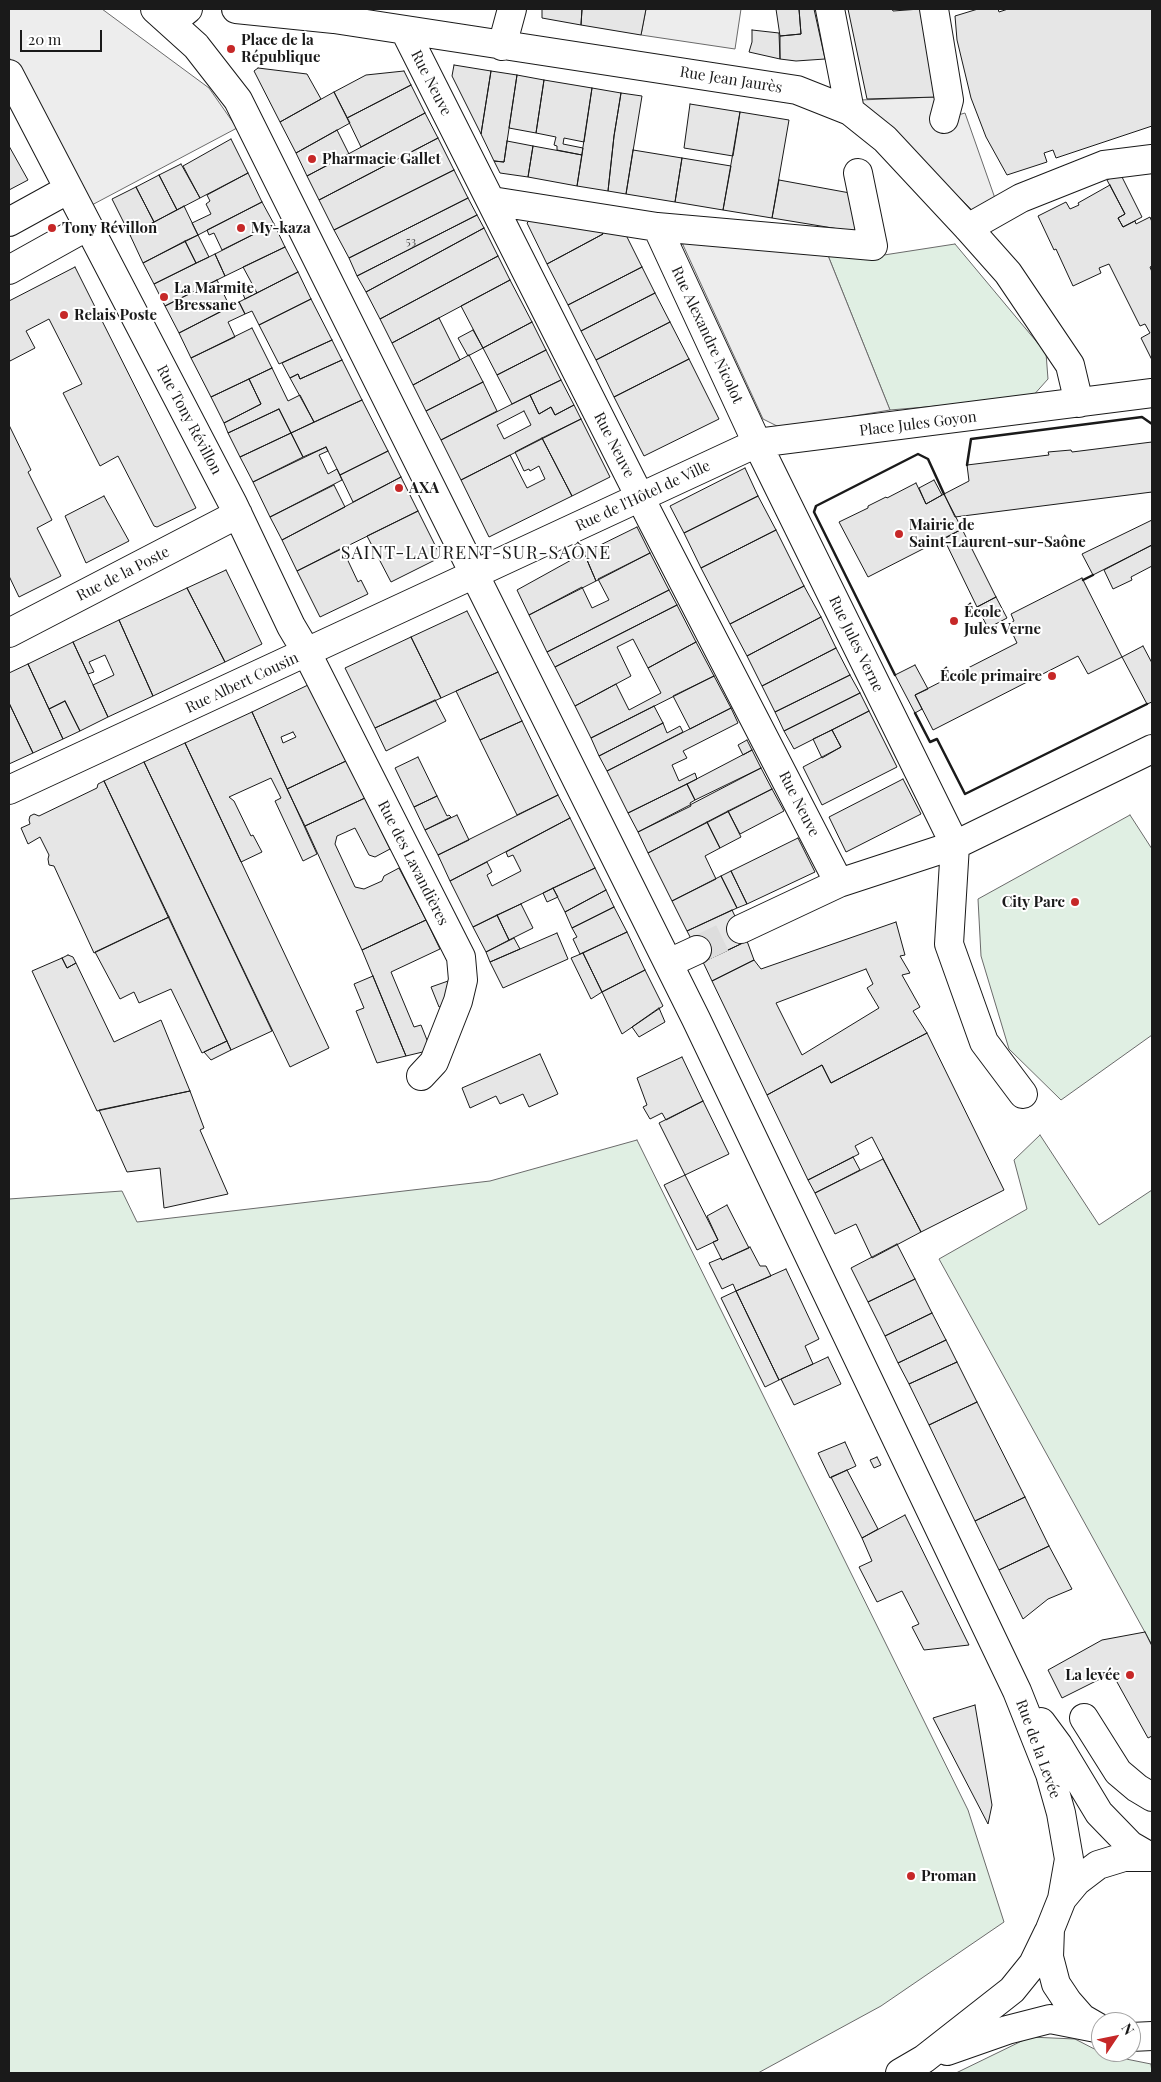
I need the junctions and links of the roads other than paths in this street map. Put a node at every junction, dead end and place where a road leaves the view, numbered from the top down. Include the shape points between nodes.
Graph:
1 (236, 9) edge
2 (512, 9) edge
3 (830, 9) edge
4 (934, 9) edge
5 (172, 13) edge
6 (405, 31) junction
7 (502, 46) junction
8 (9, 74) edge
9 (850, 111) junction
10 (944, 119) dead end
11 (1152, 159) edge
12 (858, 173) dead end
13 (69, 189) junction
14 (492, 201) junction
15 (9, 222) edge
16 (88, 226) junction
17 (657, 227) junction
18 (968, 228) junction
19 (9, 270) edge
20 (1152, 393) edge
21 (1079, 403) junction
22 (757, 443) junction
23 (640, 498) junction
24 (238, 514) junction
25 (475, 574) junction
26 (9, 633) edge
27 (307, 653) junction
28 (1152, 750) edge
29 (9, 790) edge
30 (955, 845) junction
31 (840, 882) junction
32 (741, 929) tunnel mouth
33 (697, 950) tunnel mouth
34 (668, 963) junction
35 (421, 1076) dead end
36 (1023, 1094) dead end
37 (1017, 1691) junction
38 (1084, 1718) dead end
39 (1152, 1797) edge
40 (1150, 1856) edge
41 (1062, 1899) junction
42 (1050, 1929) junction
43 (1091, 2023) edge
44 (1091, 2027) edge
45 (924, 2059) junction
46 (900, 2073) edge

1 - 6 street, Rue Jean Jaurès
2 - 7 street
3 - 9 street
4 - 10 street via 949,100
5 - 25 street via 238,100
6 - 7 street, Rue Jean Jaurès
6 - 14 street, Rue Neuve
7 - 9 street, Rue Jean Jaurès via 797,90
8 - 13 street
9 - 18 street, Rue Jean Jaurès via 884,139
11 - 18 street via 1104,165 1021,198
12 - 17 street via 873,246
13 - 15 street
13 - 16 street, Rue Tony Révillon
14 - 17 street
14 - 23 street, Rue Neuve
16 - 19 street
16 - 24 street, Rue Tony Révillon
17 - 22 street, Rue Alexandre Nicolot
18 - 21 street, Rue Jean Jaurès via 1008,273 1070,364
20 - 21 street, Place Jules Goyon
21 - 22 street, Place Jules Goyon
22 - 23 street, Rue de l'Hôtel de Ville
22 - 30 street, Rue Jules Verne
23 - 25 street, Rue de l'Hôtel de Ville
23 - 31 street, Rue Neuve
24 - 26 street, Rue de la Poste
24 - 27 street, Rue Tony Révillon
25 - 27 street, Rue Albert Cousin
25 - 34 street
27 - 29 street, Rue Albert Cousin
27 - 35 street, Rue des Lavandières via 460,957 463,980 458,1001 434,1062
28 - 30 street
30 - 31 street
30 - 36 street via 949,944 984,1042
31 - 32 street
33 - 34 street
34 - 37 street
37 - 40 street, Rue de la Levée via 1058,1745 1099,1813 1130,1845
37 - 41 street, Rue de la Levée via 1050,1774 1061,1813 1069,1858
38 - 39 street via 1118,1772
40 - 41 street via 1124,1857 1098,1865 1077,1881
41 - 42 street
42 - 43 street via 1049,1957 1056,1984 1082,2018
42 - 45 street via 1033,1964 1012,1990
44 - 45 street via 1050,2019 1007,2030
45 - 46 street

